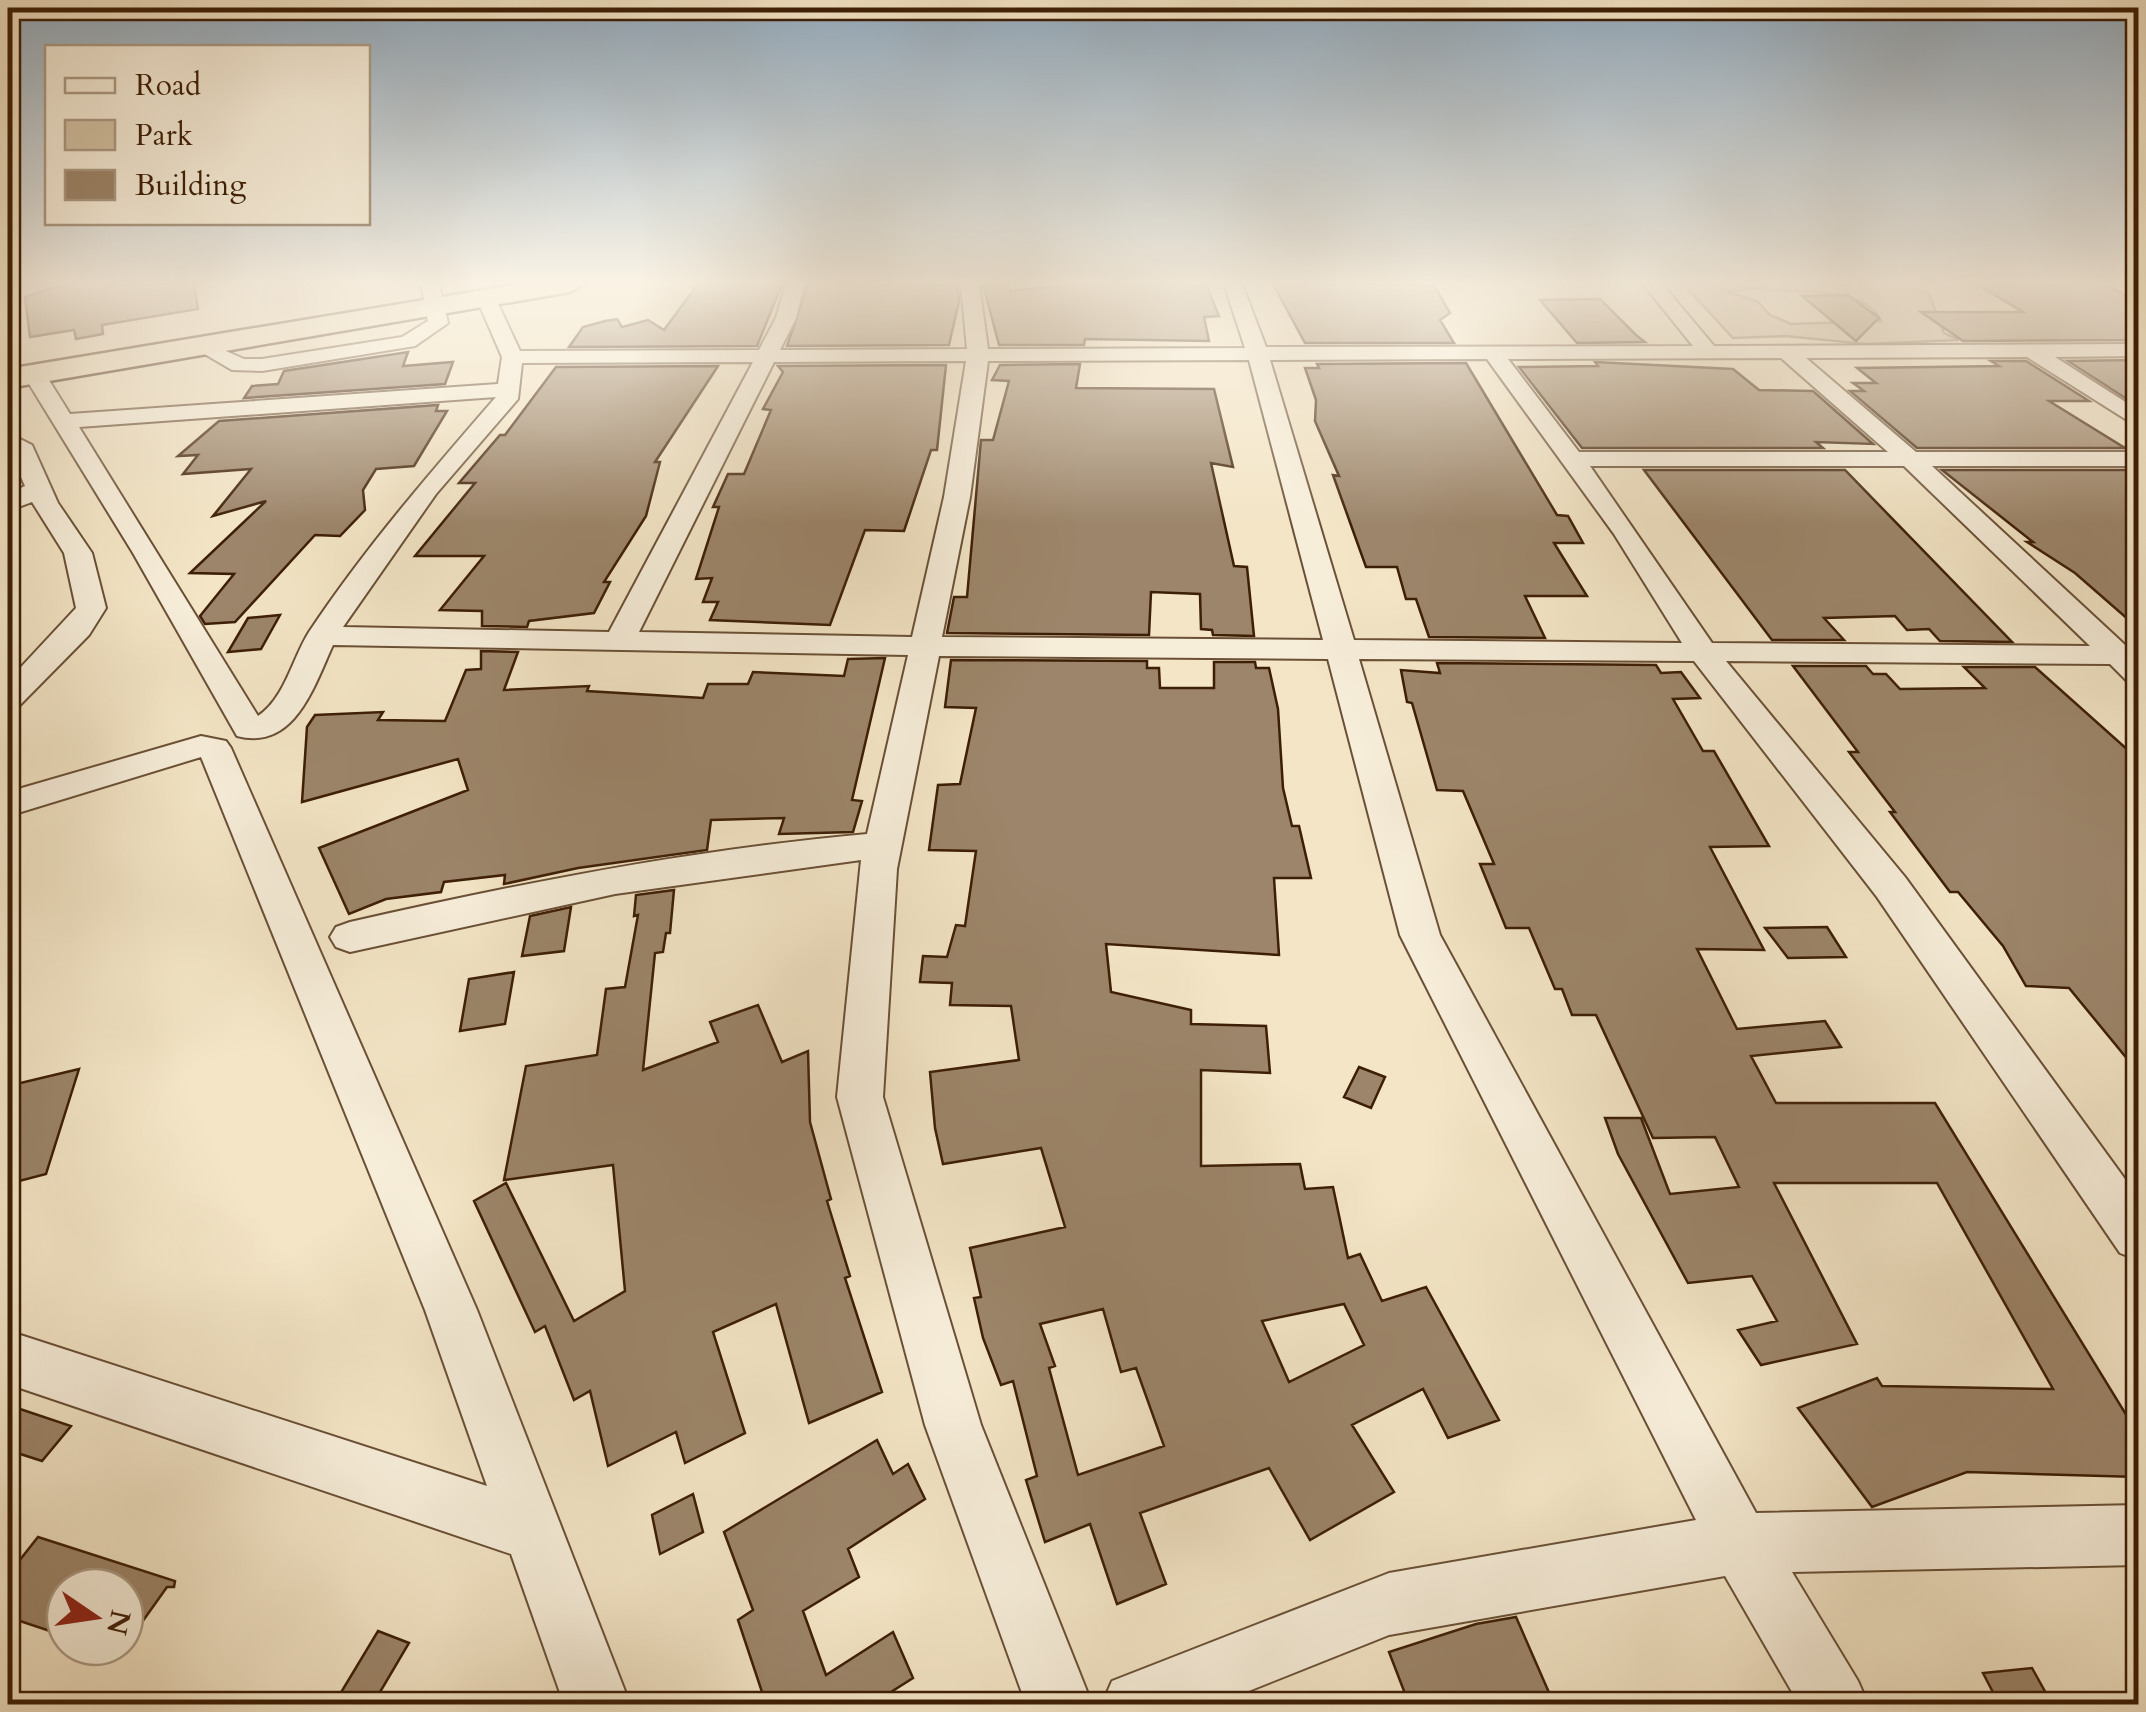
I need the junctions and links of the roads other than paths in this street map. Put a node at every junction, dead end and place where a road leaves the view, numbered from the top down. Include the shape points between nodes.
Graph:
1 (72, 364) edge
2 (511, 364) edge
3 (761, 364) edge
4 (977, 364) edge
5 (1261, 364) edge
6 (1501, 364) edge
7 (1800, 364) edge
8 (2052, 364) edge
9 (16, 374) edge
10 (508, 390) junction
11 (64, 420) junction
12 (2138, 420) edge
13 (8, 440) edge
14 (1908, 458) junction
15 (1573, 459) junction
16 (2138, 460) edge
17 (42, 488) junction
18 (8, 503) edge
19 (322, 636) junction
20 (619, 641) junction
21 (924, 646) junction
22 (1337, 649) junction
23 (1704, 654) junction
24 (2128, 665) edge
25 (8, 699) edge
26 (8, 804) edge
27 (884, 846) junction
28 (350, 937) dead end
29 (2138, 1238) edge
30 (8, 1358) edge
31 (530, 1530) junction
32 (2138, 1535) edge
33 (1740, 1543) junction
34 (598, 1704) edge
35 (1059, 1704) edge
36 (1136, 1704) edge
37 (1835, 1704) edge

1 - 9 highway
2 - 10 street
3 - 20 street
4 - 21 street via 957,497
5 - 22 street
6 - 15 street
7 - 14 street
8 - 12 street
9 - 11 street
10 - 11 street
10 - 19 street via 426,489
11 - 19 street via 249,729 285,712
13 - 17 street via 20,444
14 - 15 street
14 - 16 street
14 - 24 street
15 - 23 street
17 - 18 street
17 - 25 street via 78,553 91,608
19 - 20 street
20 - 21 street
21 - 22 street
21 - 27 street
22 - 23 street
22 - 33 street via 1420,936
23 - 24 street
23 - 29 street via 1890,887
26 - 31 street via 201,746 214,748 451,1310
27 - 28 street via 737,860 508,900
27 - 35 street via 860,1097 953,1425
30 - 31 street
31 - 34 street
32 - 33 street
33 - 36 street via 1389,1604
33 - 37 street

